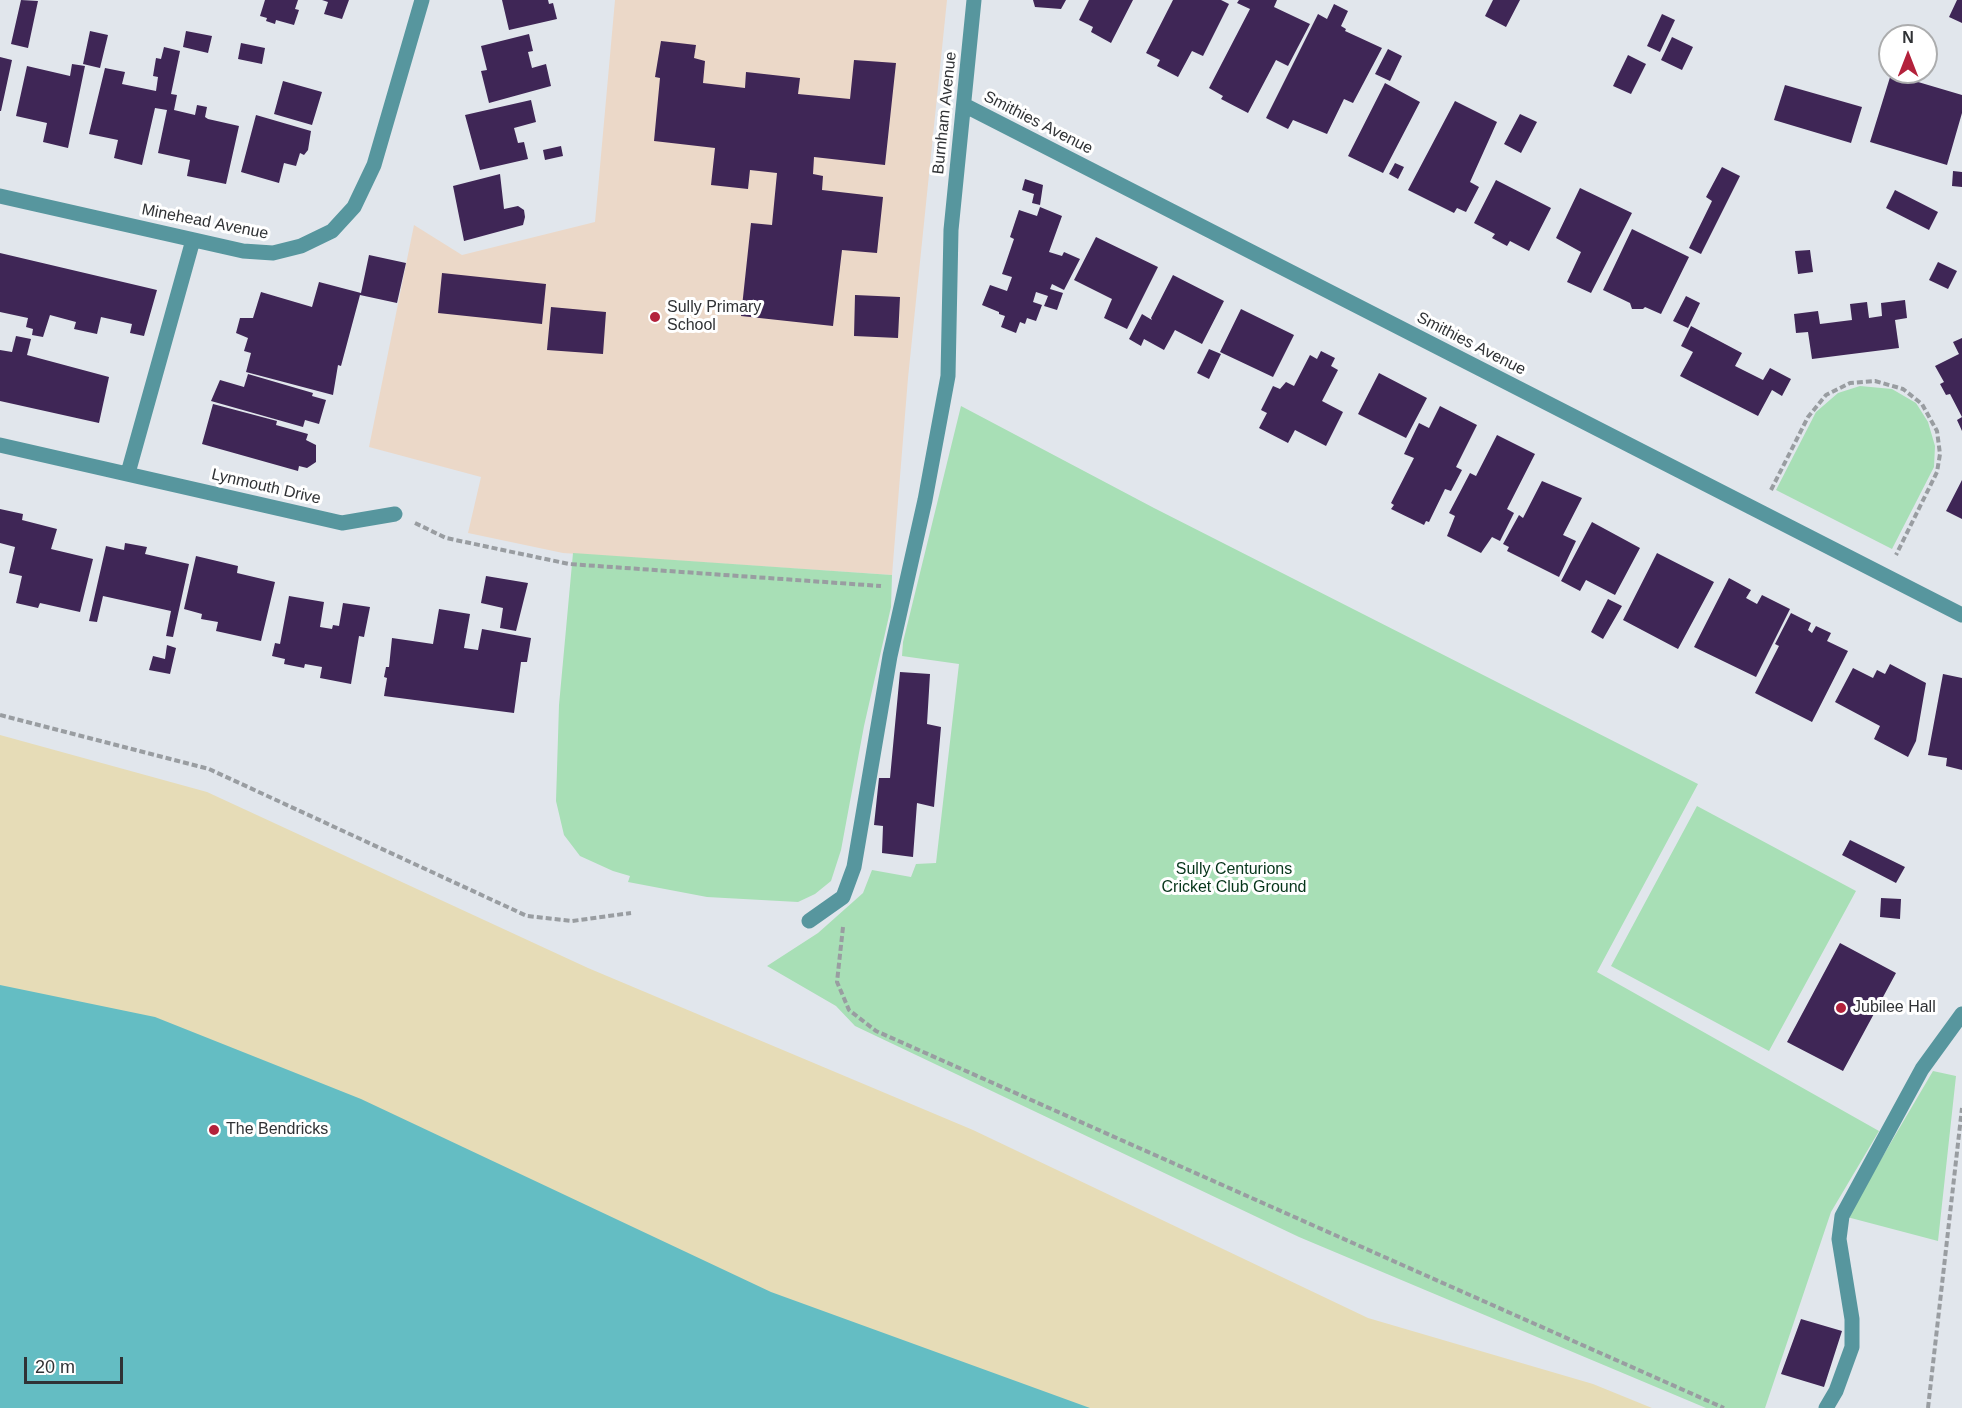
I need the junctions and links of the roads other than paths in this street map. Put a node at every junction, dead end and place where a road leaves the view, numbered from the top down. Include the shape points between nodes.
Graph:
1 (422, 0) edge
2 (974, 0) edge
3 (964, 105) junction
4 (0, 196) edge
5 (193, 240) junction
6 (0, 445) edge
7 (128, 473) junction
8 (395, 514) road end
9 (1962, 615) edge
10 (809, 921) dead end
11 (1962, 1014) edge
12 (1826, 1408) edge

1 - 5 street, Minehead Avenue via 374,165 354,207 332,231 301,246 273,253
2 - 3 street, Burnham Avenue
3 - 9 street, Smithies Avenue
3 - 10 street, Burnham Avenue via 951,230 948,376 890,656 854,867 843,897
4 - 5 street, Minehead Avenue
5 - 7 street
6 - 7 street, Lynmouth Drive
7 - 8 street, Lynmouth Drive via 342,523
11 - 12 street via 1922,1069 1842,1216 1839,1239 1852,1319 1852,1347

